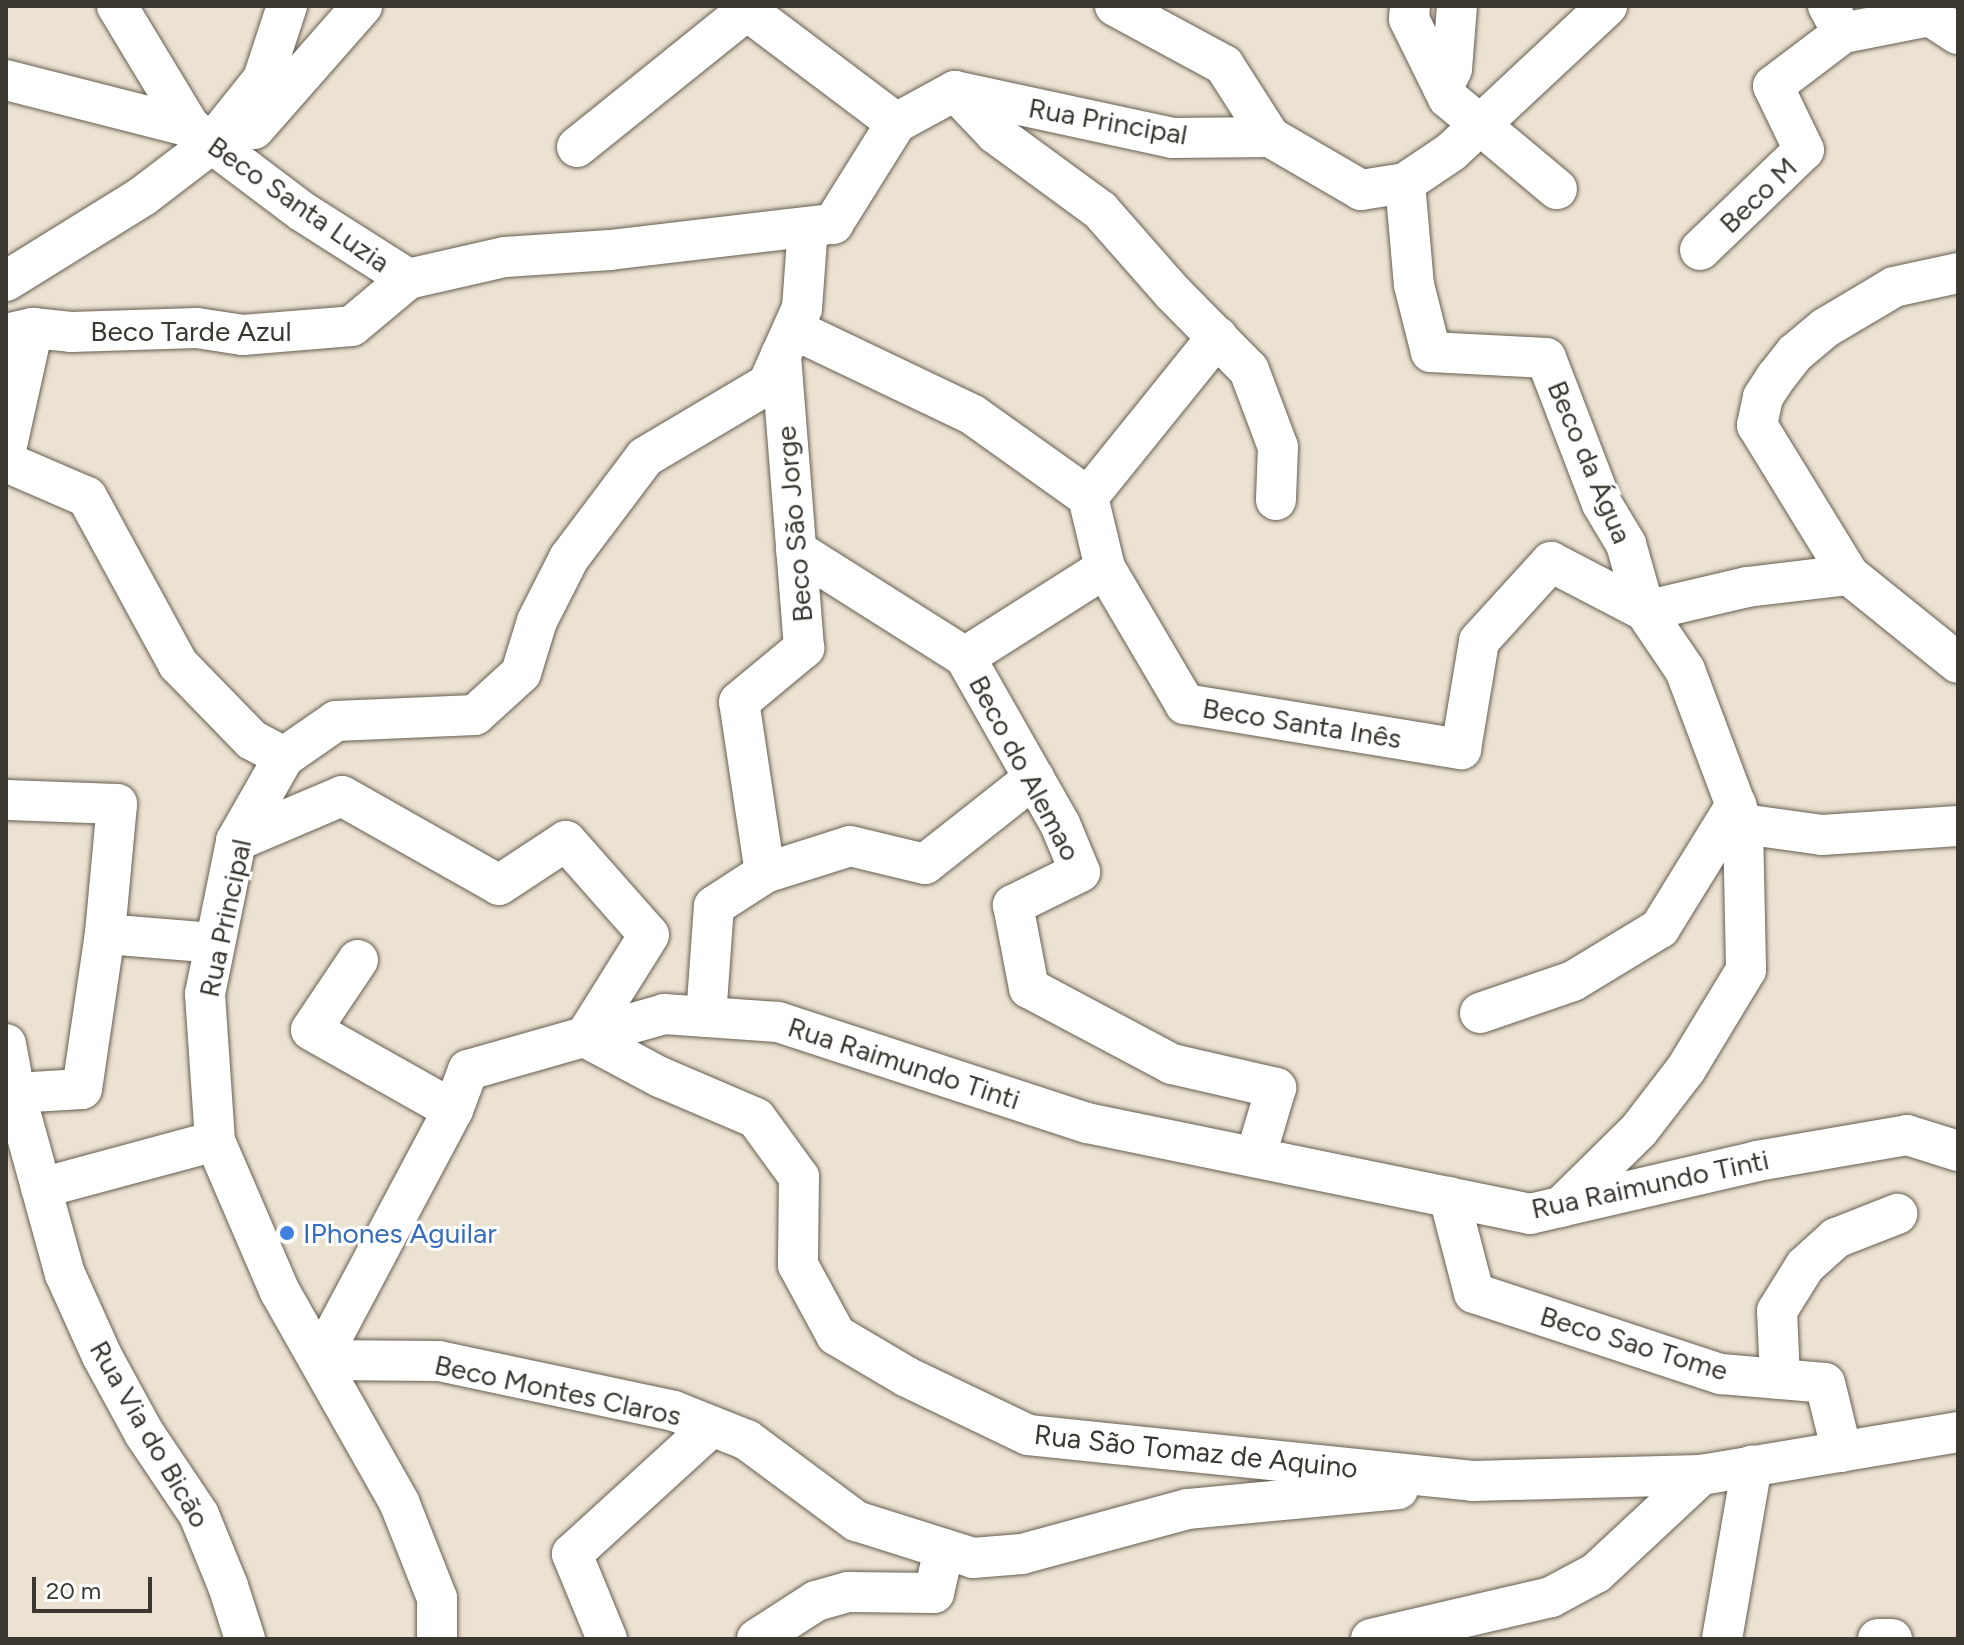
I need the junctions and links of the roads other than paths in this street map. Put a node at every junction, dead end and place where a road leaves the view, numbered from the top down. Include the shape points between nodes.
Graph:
1 (117, 6) edge
2 (287, 6) edge
3 (362, 6) edge
4 (1115, 6) edge
5 (1410, 6) edge
6 (1457, 6) edge
7 (1607, 6) edge
8 (743, 9) edge
9 (1835, 19) edge
10 (1958, 34) edge
11 (6, 80) edge
12 (1443, 88) junction
13 (955, 91) junction
14 (896, 123) junction
15 (1479, 127) junction
16 (1270, 137) junction
17 (210, 143) junction
18 (577, 147) dead end
19 (1405, 183) junction
20 (1557, 189) dead end
21 (820, 225) junction
22 (1700, 250) dead end
23 (1958, 273) edge
24 (408, 279) junction
25 (6, 281) edge
26 (19, 331) edge
27 (1217, 337) junction
28 (787, 342) junction
29 (6, 450) edge
30 (6, 462) edge
31 (1088, 497) junction
32 (1276, 500) dead end
33 (796, 550) junction
34 (1105, 568) junction
35 (1849, 575) junction
36 (1645, 611) junction
37 (965, 657) junction
38 (1958, 663) edge
39 (284, 757) junction
40 (1034, 778) junction
41 (6, 800) edge
42 (1739, 815) junction
43 (1958, 826) edge
44 (236, 841) junction
45 (765, 873) junction
46 (105, 934) junction
47 (215, 943) junction
48 (358, 960) dead end
49 (1480, 1013) dead end
50 (706, 1017) junction
51 (585, 1037) junction
52 (6, 1044) edge
53 (15, 1093) junction
54 (453, 1110) junction
55 (215, 1141) junction
56 (1958, 1151) edge
57 (1256, 1155) junction
58 (41, 1188) junction
59 (1449, 1197) junction
60 (1561, 1207) junction
61 (1897, 1214) dead end
62 (320, 1360) junction
63 (1780, 1379) junction
64 (711, 1427) junction
65 (1958, 1432) edge
66 (1842, 1452) junction
67 (1752, 1466) junction
68 (1701, 1475) junction
69 (1473, 1481) junction
70 (944, 1549) junction
71 (245, 1639) edge
72 (437, 1639) edge
73 (607, 1639) edge
74 (757, 1639) edge
75 (1371, 1639) edge
76 (1722, 1639) edge
77 (1878, 1639) edge
78 (1892, 1639) edge

1 - 17 street, Beco Santa Luzia
2 - 17 street via 263,79
3 - 17 street
4 - 16 street via 1224,65
5 - 12 street via 1409,19
6 - 12 street via 1452,69
7 - 15 street
8 - 14 street
8 - 18 street
9 - 10 street via 1930,16
9 - 22 street, Beco M via 1773,86 1804,150
11 - 17 street
12 - 15 street
13 - 14 street, Rua Principal
13 - 16 street, Rua Principal via 1172,138
13 - 27 street via 996,134 1100,210
14 - 21 street, Rua Principal
15 - 19 street
15 - 20 street
16 - 19 street via 1361,190
17 - 24 street, Beco Santa Luzia via 303,212
17 - 25 street via 143,196
19 - 36 street, Beco da Água via 1414,285 1431,352 1546,358 1602,504 1626,544
21 - 24 street, Beco Santa Luzia via 505,257
21 - 28 street, Rua Principal via 802,308
23 - 35 street via 1894,287 1850,311 1795,353 1763,397 1757,425
24 - 26 street, Beco Tarde Azul via 352,326 243,335 197,328
26 - 29 street
27 - 31 street
27 - 32 street via 1249,370 1278,447
28 - 31 street via 973,415
28 - 33 street, Beco São Jorge
28 - 39 street, Rua Principal via 768,384 645,457 569,558 537,621 521,673 475,715 336,721
30 - 39 street via 87,497 178,664 252,740
31 - 34 street, Beco Santa Inês
33 - 37 street, Beco do Alemao
33 - 45 street, Beco São Jorge via 804,648 739,702
34 - 36 street, Beco Santa Inês via 1185,704 1461,749 1479,641 1551,562
34 - 37 street
35 - 36 street via 1747,587
35 - 38 street
36 - 42 street via 1685,670
37 - 40 street, Beco do Alemao
39 - 44 street, Rua Principal
40 - 45 street via 925,864 850,846
40 - 57 street, Beco do Alemao via 1080,872 1013,905 1029,988 1172,1064 1276,1088
41 - 46 street via 117,804
42 - 43 street via 1822,835
42 - 49 street via 1660,928 1573,981
42 - 60 street via 1746,970 1686,1069 1639,1130
44 - 47 street, Rua Principal
44 - 51 street via 342,796 499,885 566,841 649,935
45 - 50 street via 714,906
46 - 47 street
46 - 53 street via 82,1089
47 - 55 street, Rua Principal via 205,994
48 - 54 street via 311,1030
50 - 51 street, Rua Raimundo Tinti via 664,1014
50 - 57 street, Rua Raimundo Tinti via 778,1022 1087,1123
51 - 54 street, Rua Raimundo Tinti via 468,1070
51 - 69 street, Rua São Tomaz de Aquino via 660,1077 756,1118 799,1177 798,1265 836,1335 907,1377 1028,1435
52 - 53 street, Rua Via do Bicão
53 - 58 street, Rua Via do Bicão
54 - 62 street, Rua Raimundo Tinti
55 - 58 street
55 - 62 street, Rua Principal via 280,1292
56 - 60 street, Rua Raimundo Tinti via 1907,1135 1757,1161
57 - 59 street, Rua Raimundo Tinti
58 - 71 street, Rua Via do Bicão via 65,1274 102,1356 144,1433 199,1515
59 - 60 street, Rua Raimundo Tinti via 1530,1214
59 - 63 street, Beco Sao Tome via 1474,1293 1721,1374
61 - 63 street via 1836,1238 1805,1266 1777,1311
62 - 64 street, Beco Montes Claros via 439,1361 674,1411
62 - 72 street via 399,1502 437,1598
63 - 66 street, Beco Sao Tome via 1825,1383
64 - 70 street, Beco Montes Claros via 747,1440 856,1521
64 - 73 street via 572,1554
65 - 66 street, Rua São Tomaz de Aquino
66 - 67 street, Rua São Tomaz de Aquino
67 - 68 street, Rua São Tomaz de Aquino
67 - 76 street
68 - 69 street, Rua São Tomaz de Aquino
68 - 75 street via 1596,1573 1551,1597
69 - 70 street, Beco Montes Claros via 1188,1509 1022,1554 973,1558
70 - 74 street via 934,1593 848,1592 816,1601
77 - 78 street

